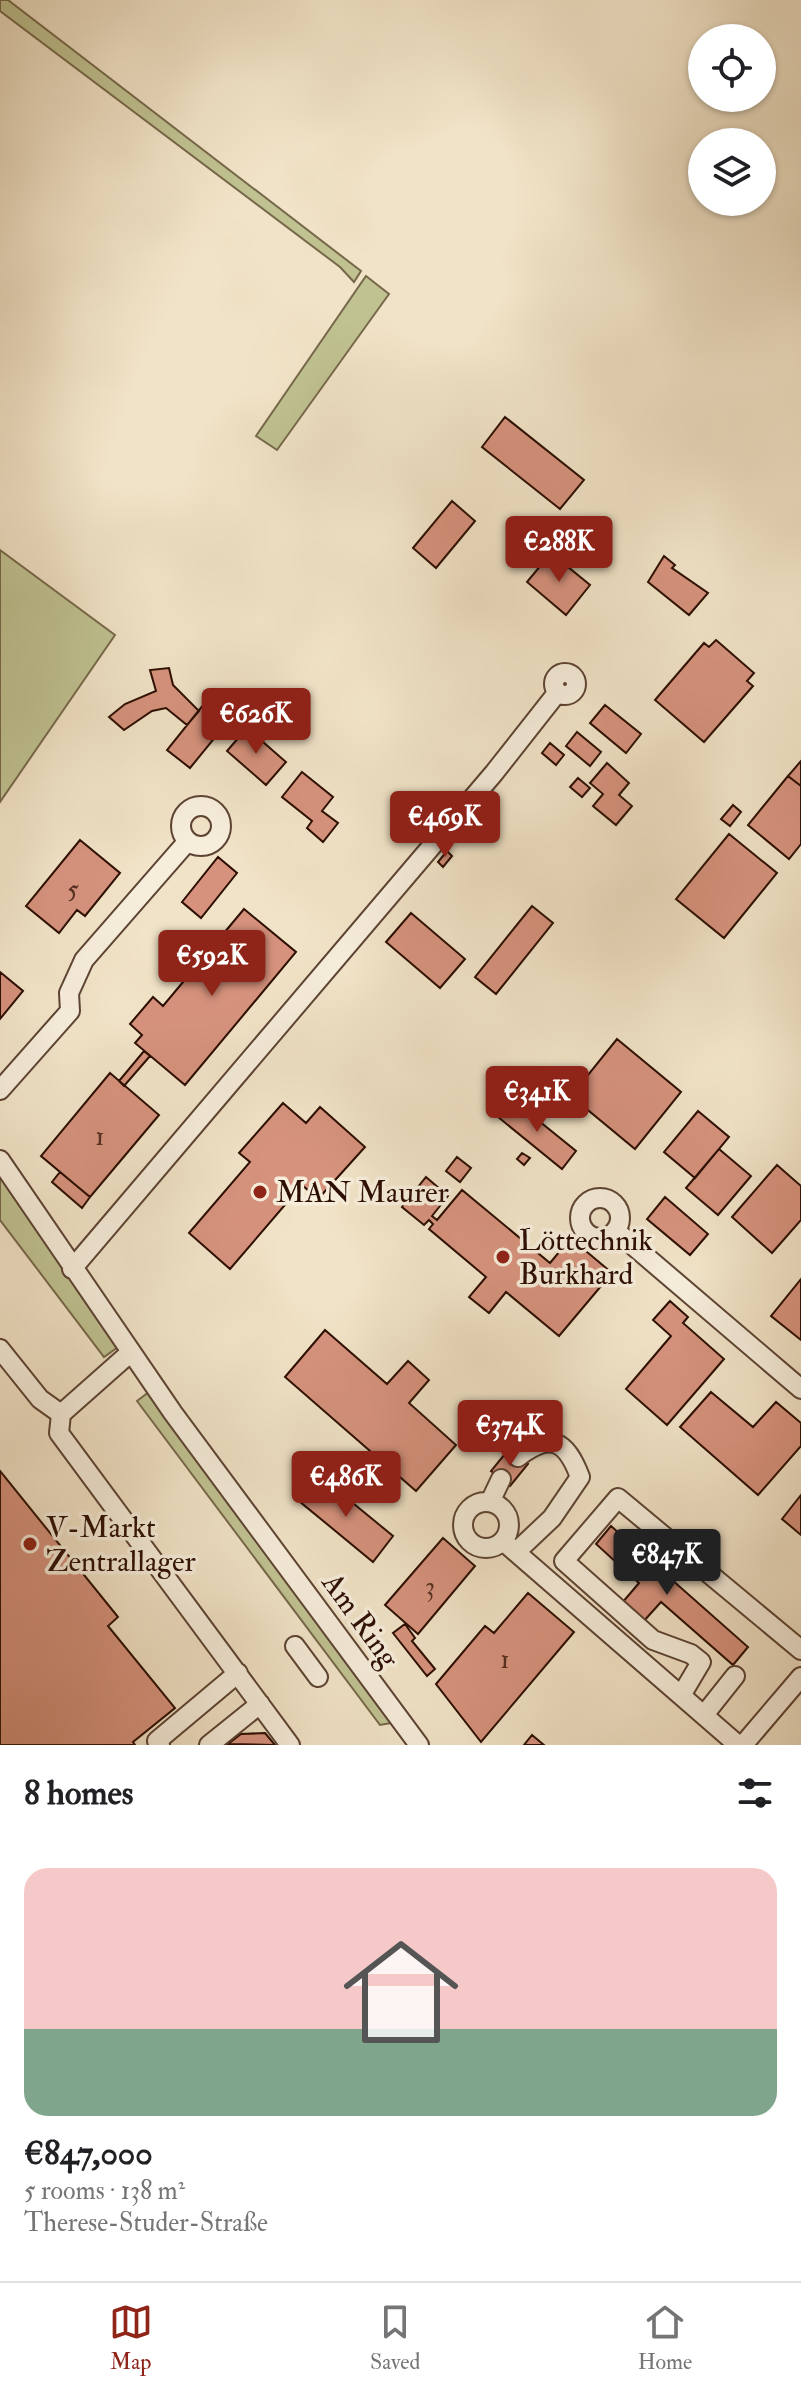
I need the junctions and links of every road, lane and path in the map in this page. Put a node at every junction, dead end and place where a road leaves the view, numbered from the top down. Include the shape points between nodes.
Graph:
1 (557, 693) dead end
2 (187, 842) dead end
3 (0, 1090) edge
4 (0, 1160) edge
5 (616, 1231) dead end
6 (72, 1269) junction
7 (0, 1349) edge
8 (131, 1352) junction
9 (801, 1389) edge
10 (61, 1414) junction
11 (518, 1457) dead end
12 (501, 1479) dead end
13 (490, 1502) junction
14 (510, 1547) junction
15 (295, 1646) dead end
16 (801, 1650) edge
17 (238, 1673) junction
18 (735, 1676) dead end
19 (318, 1677) dead end
20 (801, 1677) edge
21 (682, 1694) junction
22 (260, 1704) junction
23 (704, 1715) junction
24 (160, 1745) edge
25 (209, 1745) edge
26 (290, 1745) edge
27 (419, 1745) edge
28 (741, 1745) edge

1 - 6 street
2 - 3 street via 84,960 69,993 70,1011
4 - 6 street, Am Ring
5 - 9 street
6 - 8 street, Am Ring
7 - 10 street via 40,1399
8 - 10 street
8 - 27 street, Am Ring
10 - 17 street via 59,1433
11 - 14 street via 538,1441 556,1442 572,1456 580,1477 552,1518
12 - 13 street
13 - 14 street via 507,1515
13 - 14 street via 468,1510 463,1533 481,1548
14 - 21 street
15 - 19 street
16 - 21 street via 618,1498 564,1561 653,1640 701,1662
17 - 22 street
17 - 24 street via 157,1741
18 - 23 street
20 - 28 street
21 - 23 street
22 - 25 street
22 - 26 street
23 - 28 street

